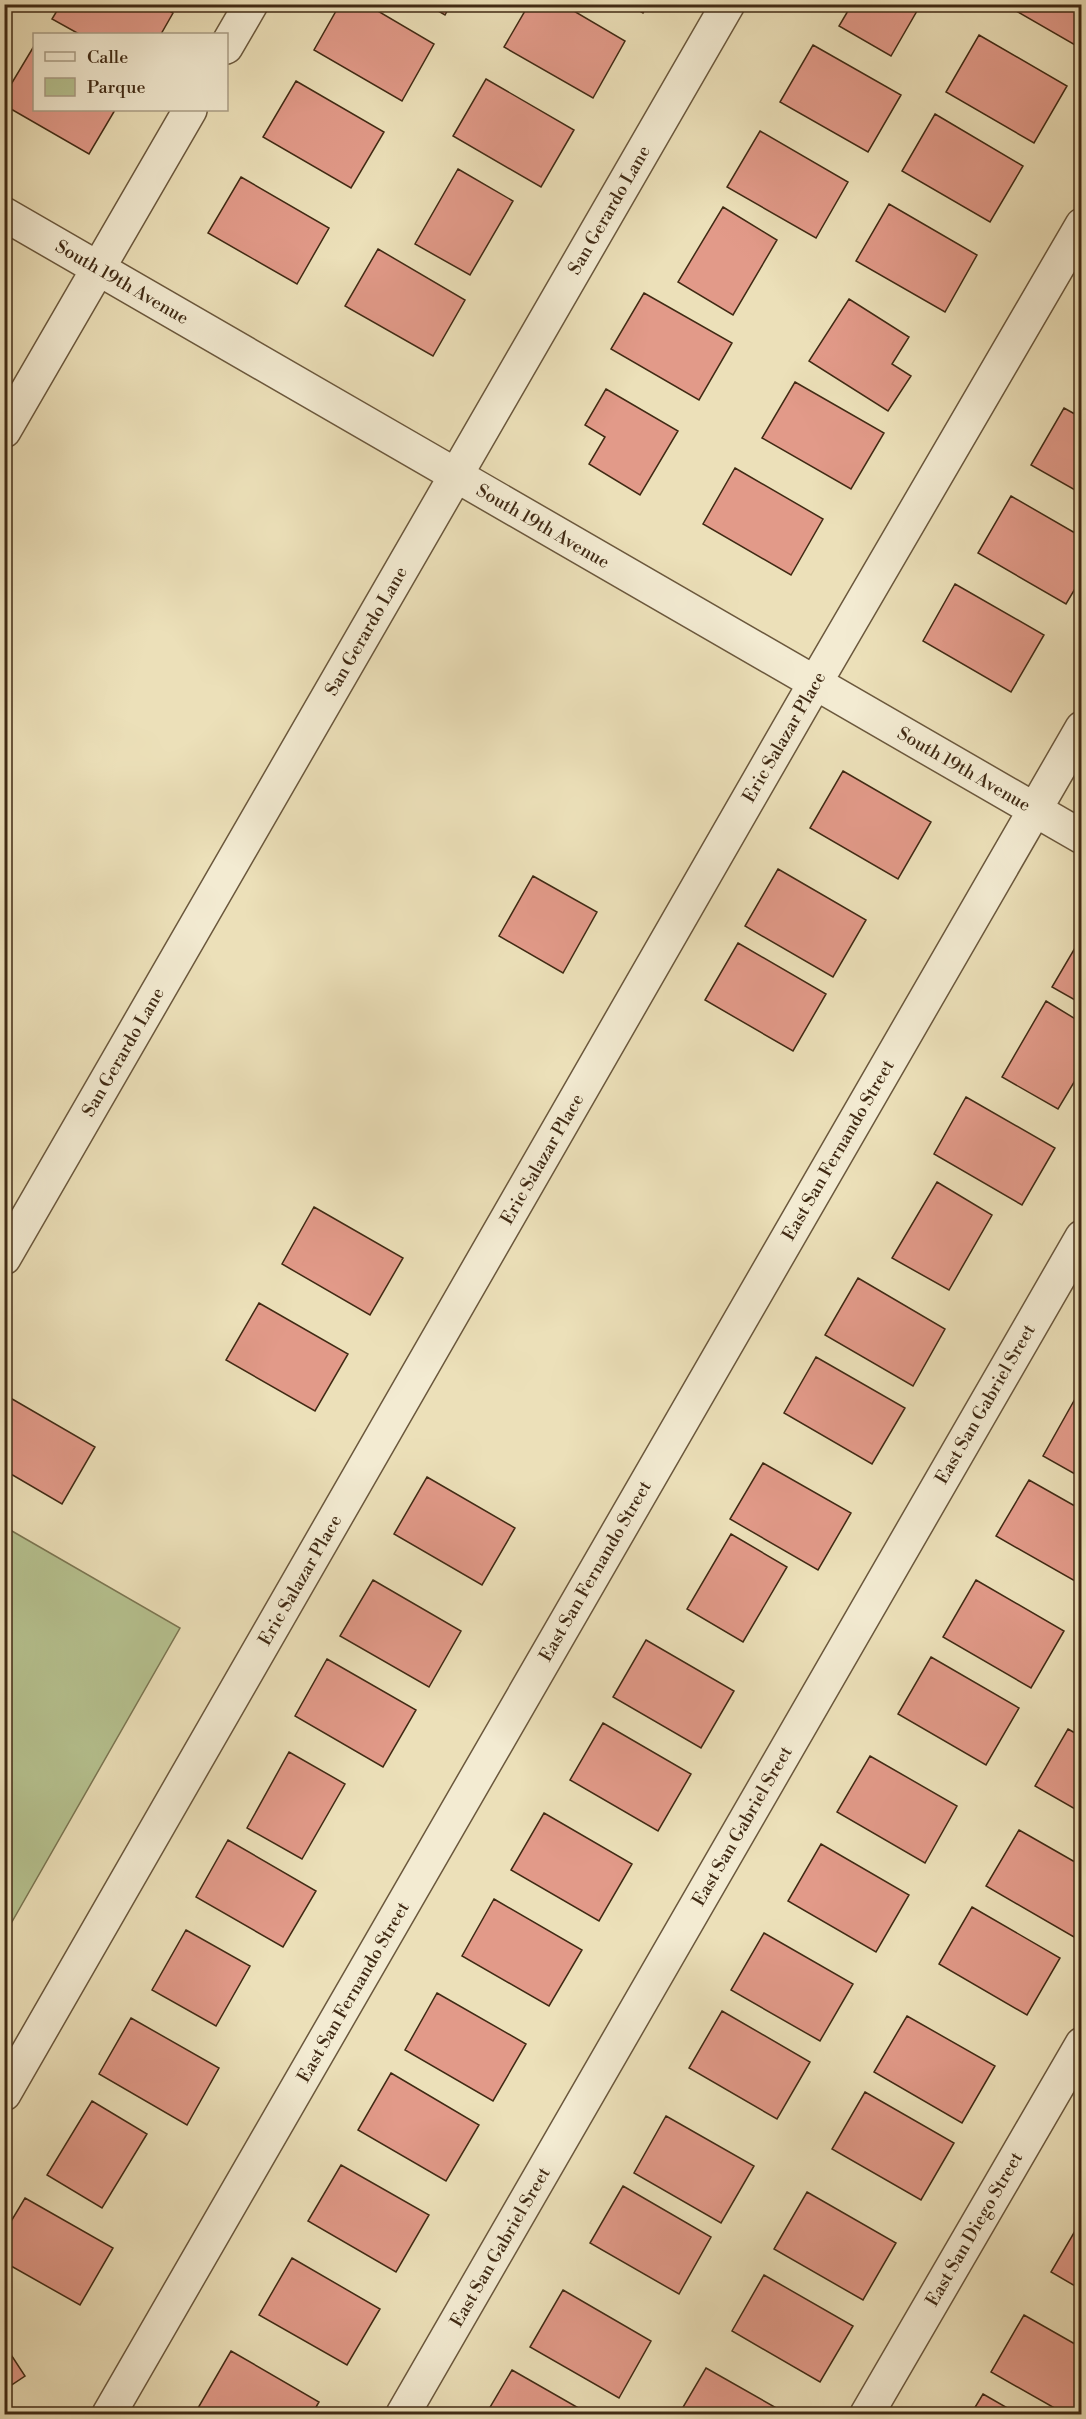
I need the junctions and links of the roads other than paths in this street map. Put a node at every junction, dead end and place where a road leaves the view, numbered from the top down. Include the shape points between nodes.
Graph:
1 (251, 4) edge
2 (728, 4) edge
3 (228, 44) edge
4 (189, 111) edge
5 (4, 214) edge
6 (1082, 225) edge
7 (98, 268) junction
8 (4, 430) edge
9 (455, 475) junction
10 (815, 683) junction
11 (1082, 728) edge
12 (1034, 810) junction
13 (1082, 837) edge
14 (1082, 1237) edge
15 (4, 1258) edge
16 (1082, 2044) edge
17 (4, 2094) edge
18 (109, 2415) edge
19 (403, 2415) edge
20 (867, 2415) edge

1 - 3 street
2 - 9 street, San Gerardo Lane
4 - 7 street
5 - 7 street, South 19th Avenue
6 - 10 street, Eric Salazar Place
7 - 8 street
7 - 9 street, South 19th Avenue
9 - 10 street, South 19th Avenue
9 - 15 street, San Gerardo Lane
10 - 12 street, South 19th Avenue
10 - 17 street, Eric Salazar Place
11 - 12 street, East San Fernando Street
12 - 13 street, South 19th Avenue
12 - 18 street, East San Fernando Street
14 - 19 street, East San Gabriel Sreet
16 - 20 street, East San Diego Street

